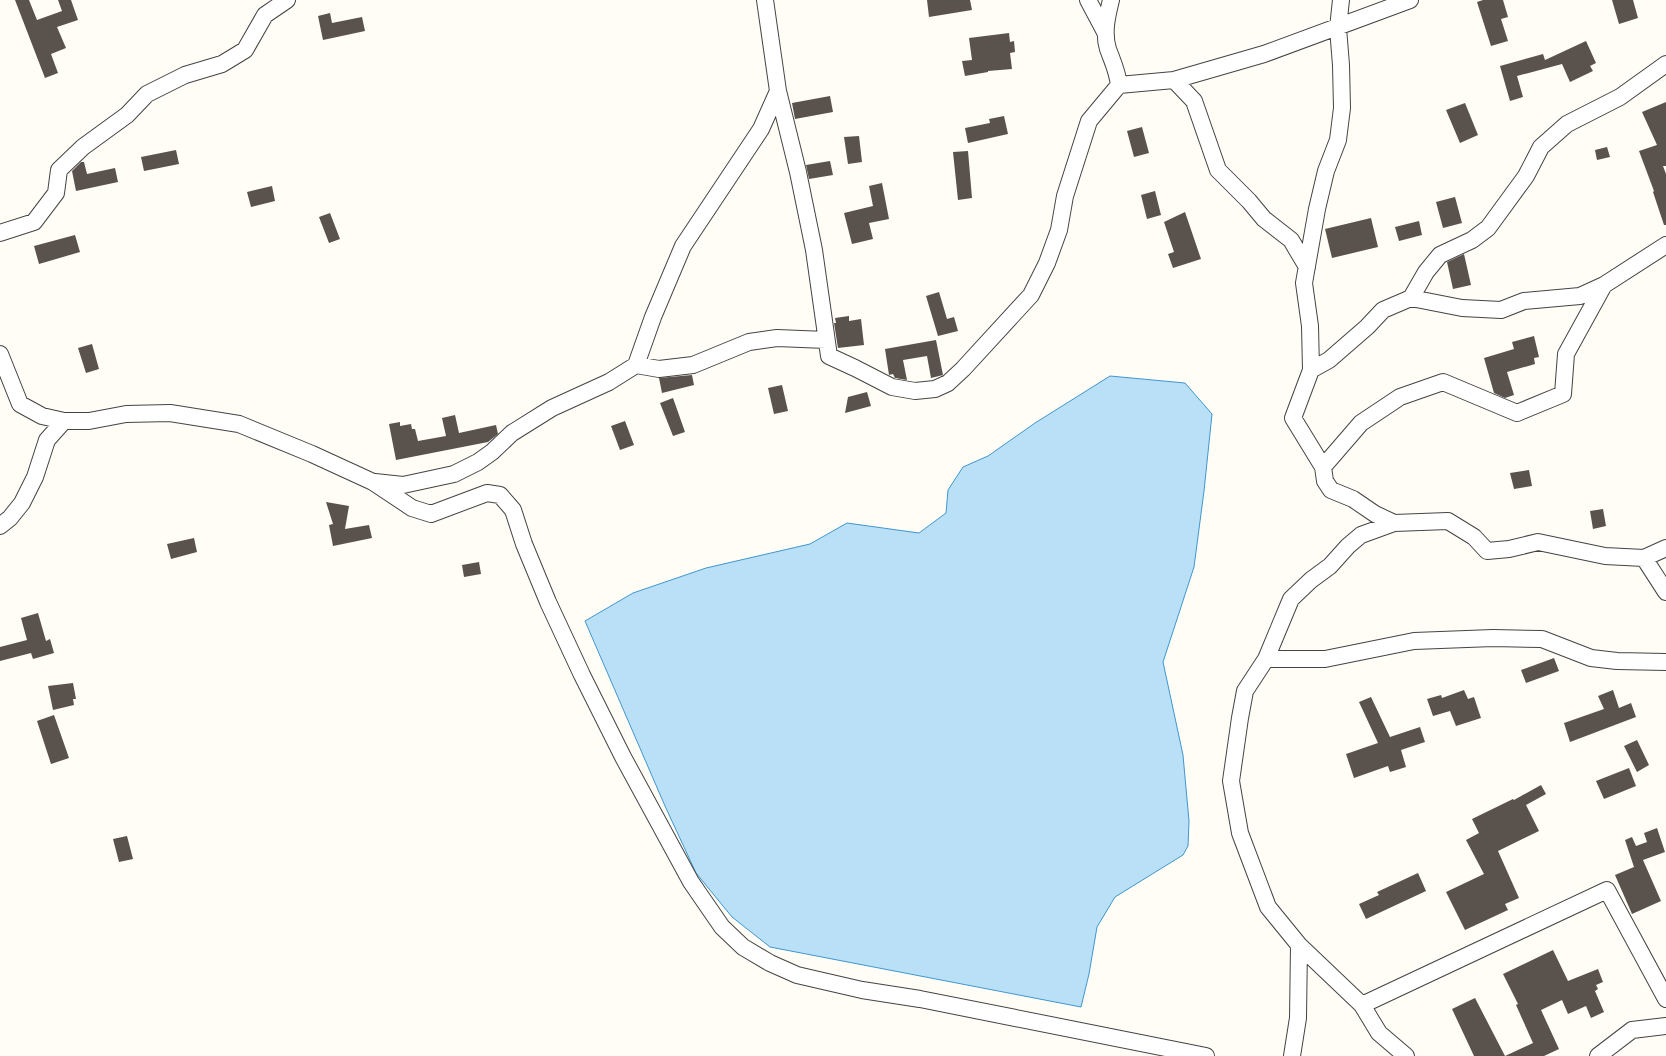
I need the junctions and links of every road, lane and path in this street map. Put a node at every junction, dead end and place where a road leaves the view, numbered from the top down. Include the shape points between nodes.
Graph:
1 (287, 0) edge
2 (765, 0) edge
3 (1088, 0) edge
4 (1111, 0) edge
5 (1341, 0) edge
6 (1410, 0) edge
7 (1338, 28) junction
8 (1105, 32) junction
9 (1666, 64) edge
10 (1174, 80) junction
11 (1119, 85) junction
12 (778, 91) junction
13 (0, 233) edge
14 (1666, 245) edge
15 (1307, 267) junction
16 (1604, 285) junction
17 (1411, 298) junction
18 (826, 340) junction
19 (0, 354) edge
20 (636, 365) junction
21 (1311, 370) junction
22 (64, 421) junction
23 (1323, 467) junction
24 (373, 482) junction
25 (1394, 523) junction
26 (0, 526) edge
27 (1666, 548) edge
28 (1644, 558) junction
29 (1666, 592) edge
30 (1266, 659) junction
31 (1666, 662) edge
32 (1299, 944) junction
33 (1666, 999) edge
34 (1362, 1005) junction
35 (1666, 1026) edge
36 (1206, 1056) edge
37 (1292, 1056) edge
38 (1406, 1056) edge
39 (1598, 1056) edge

1 - 13 street via 265,15 245,50 222,64 185,75 147,94 127,115 83,146 59,170 56,193 34,222
2 - 12 street
3 - 8 street
4 - 8 street
5 - 7 street
6 - 7 street
7 - 10 street via 1264,54
7 - 15 street via 1342,66 1338,140 1326,171
8 - 11 street
9 - 17 street via 1620,97 1567,124 1541,147 1526,176 1488,228 1472,240 1440,254
10 - 11 street
10 - 15 street via 1194,101 1218,170 1264,219 1291,240
11 - 18 street via 1089,122 1065,196 1059,230 1047,263 1031,295 948,383 935,389 915,391 892,387 830,356
12 - 18 street via 814,250
12 - 20 street via 761,129 683,246
14 - 16 street
15 - 21 street via 1304,283 1310,326
16 - 17 street via 1580,296 1524,302 1501,310 1462,308
16 - 23 street via 1566,354 1563,394 1517,414 1443,382 1400,397 1361,424
17 - 21 street via 1383,310 1368,327 1329,360
18 - 20 street via 778,338 749,342 693,364 659,369
19 - 22 street via 20,404 42,416
20 - 24 street via 610,382 552,408 512,433 478,462 454,474 403,485
21 - 23 street via 1293,418
22 - 24 street via 89,421 126,414 170,413 239,424
22 - 26 street via 47,440 35,477 22,503
23 - 25 street via 1325,481 1331,490 1353,499
24 - 36 street via 412,508 431,514 488,493 500,495 513,510 548,602 623,757 691,882 722,927 743,947 797,975 862,990 920,999
25 - 28 street via 1448,521 1474,537 1487,551 1538,542 1605,556
25 - 30 street via 1361,535 1291,599
27 - 28 street
28 - 29 street
30 - 31 street via 1325,660 1414,640 1493,638 1542,639 1591,658
30 - 32 street via 1245,691 1231,781 1240,833 1268,907
32 - 34 street
32 - 37 street via 1298,1018
33 - 34 street via 1608,890
34 - 38 street via 1379,1033
35 - 39 street via 1632,1030

